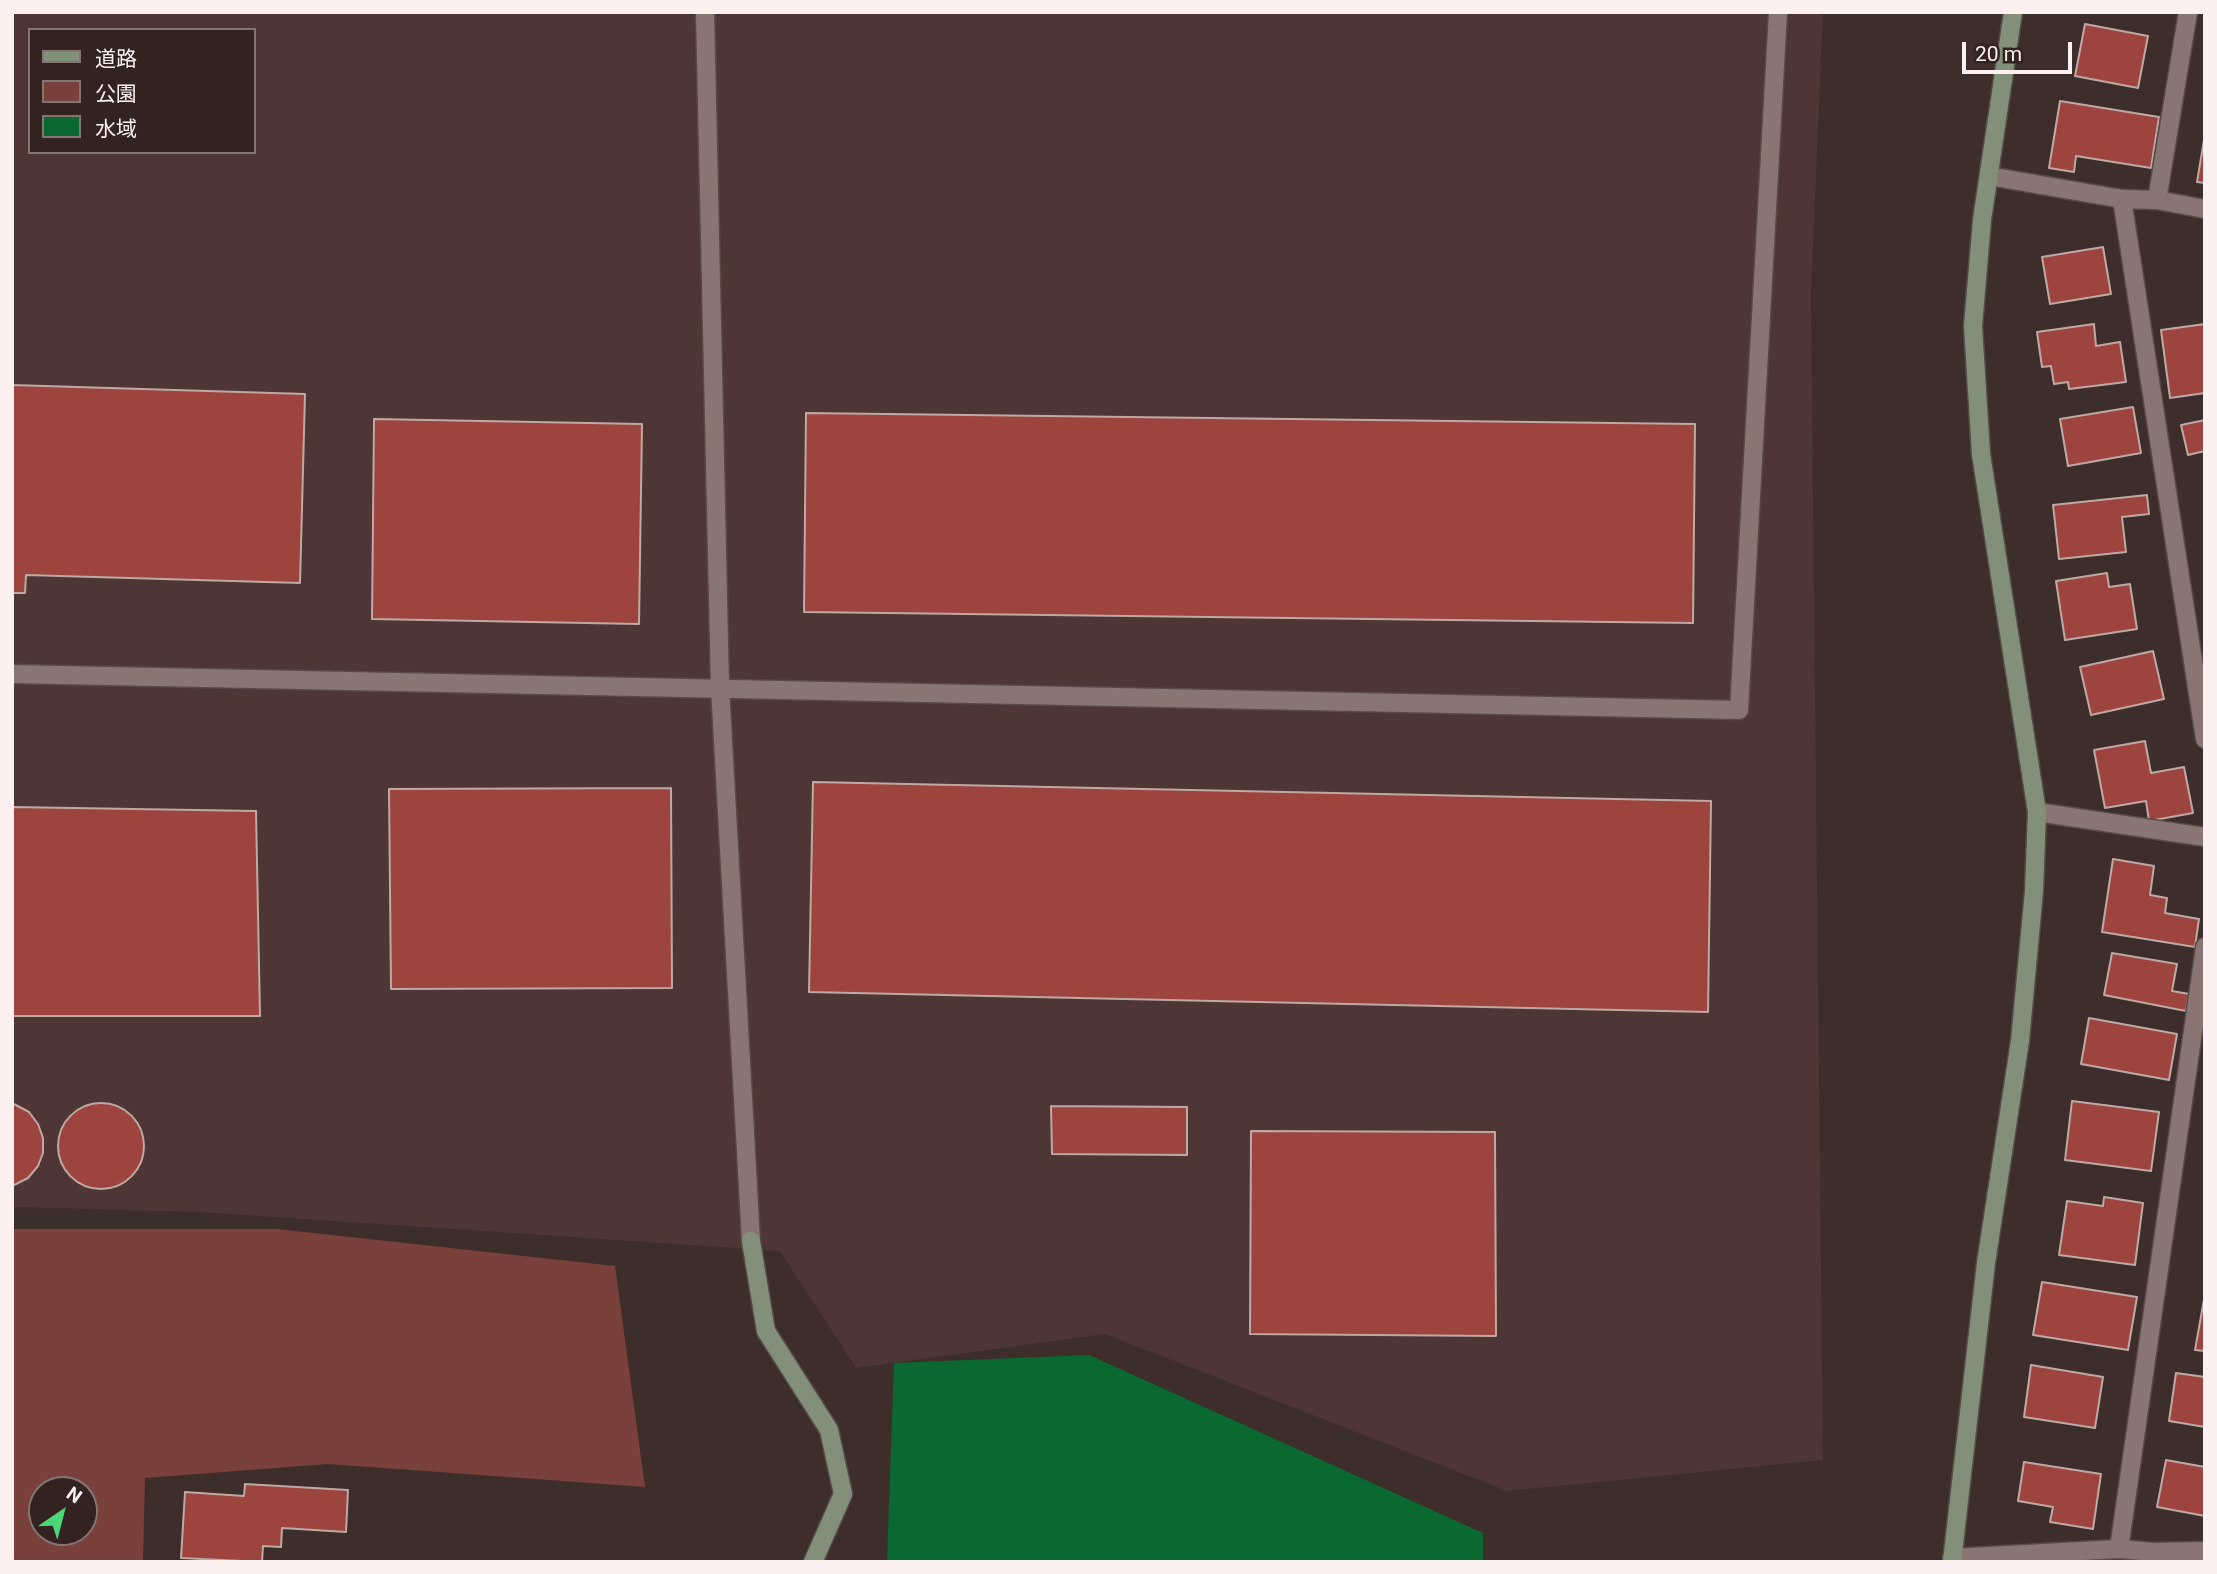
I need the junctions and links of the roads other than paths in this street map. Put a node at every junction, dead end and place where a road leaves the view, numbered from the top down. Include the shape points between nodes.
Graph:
1 (705, 12) edge
2 (1778, 12) edge
3 (2012, 12) edge
4 (2188, 12) edge
5 (1989, 176) junction
6 (2122, 199) junction
7 (2157, 200) junction
8 (2205, 209) edge
9 (12, 674) edge
10 (720, 687) junction
11 (2205, 739) edge
12 (2037, 812) junction
13 (2205, 837) edge
14 (2205, 947) edge
15 (2119, 1549) junction
16 (2205, 1551) edge
17 (1952, 1560) edge
18 (814, 1562) edge

1 - 10 street
2 - 10 street via 1739,710
3 - 5 street
4 - 7 street
5 - 6 street
5 - 12 street via 1973,326 1981,454
6 - 7 street
6 - 11 street
7 - 8 street
9 - 10 street
10 - 18 street via 751,1241 766,1331 830,1430 843,1494
12 - 13 street
12 - 17 street via 2020,1041 1986,1263
14 - 15 street
15 - 16 street
15 - 17 street

